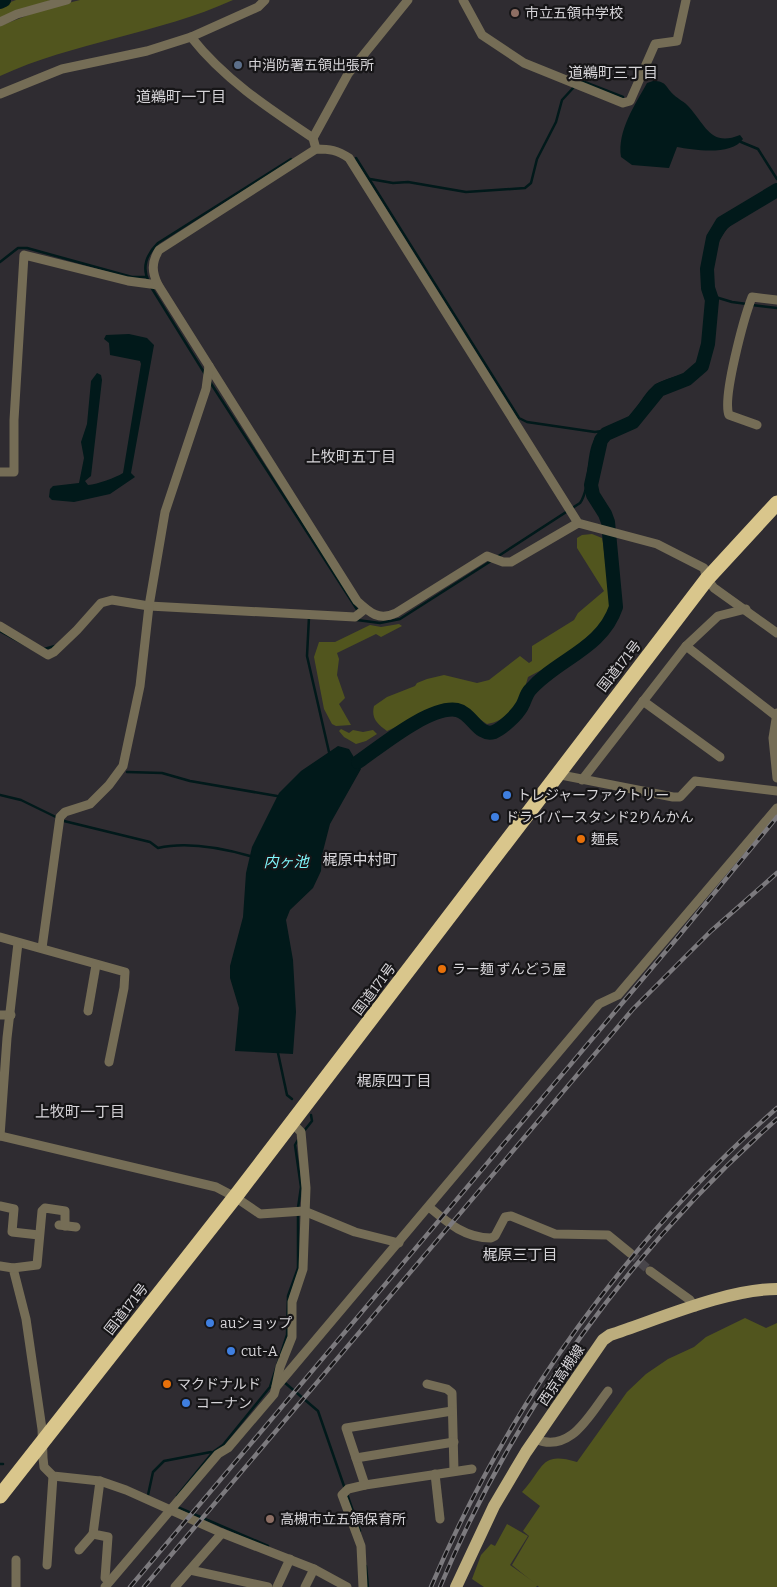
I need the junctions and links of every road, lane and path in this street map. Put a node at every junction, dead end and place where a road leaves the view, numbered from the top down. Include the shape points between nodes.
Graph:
1 (67, 0) edge
2 (266, 0) edge
3 (408, 0) edge
4 (463, 0) edge
5 (686, 0) edge
6 (0, 22) edge
7 (191, 37) junction
8 (0, 94) edge
9 (313, 138) junction
10 (316, 149) junction
11 (158, 285) junction
12 (777, 300) edge
13 (210, 366) junction
14 (757, 425) dead end
15 (0, 472) edge
16 (777, 504) edge
17 (578, 523) junction
18 (707, 579) junction
19 (149, 606) junction
20 (365, 609) junction
21 (746, 609) junction
22 (0, 626) edge
23 (777, 633) edge
24 (686, 646) junction
25 (643, 701) junction
26 (776, 714) edge
27 (720, 757) dead end
28 (556, 774) junction
29 (777, 778) edge
30 (582, 780) junction
31 (777, 790) edge
32 (777, 808) edge
33 (0, 937) edge
34 (18, 943) junction
35 (42, 948) junction
36 (96, 965) junction
37 (88, 1011) dead end
38 (0, 1015) edge
39 (11, 1015) junction
40 (109, 1062) dead end
41 (2, 1085) edge
42 (1, 1123) edge
43 (298, 1131) junction
44 (0, 1136) edge
45 (235, 1197) junction
46 (0, 1206) edge
47 (429, 1207) junction
48 (304, 1211) junction
49 (76, 1227) dead end
50 (39, 1235) junction
51 (399, 1243) junction
52 (630, 1253) tunnel mouth
53 (0, 1266) edge
54 (13, 1268) junction
55 (650, 1271) tunnel mouth
56 (777, 1289) edge
57 (695, 1307) junction
58 (279, 1379) junction
59 (427, 1384) dead end
60 (608, 1391) dead end
61 (452, 1411) junction
62 (535, 1439) junction
63 (42, 1442) junction
64 (454, 1442) junction
65 (356, 1458) junction
66 (472, 1469) dead end
67 (454, 1471) junction
68 (435, 1474) junction
69 (52, 1475) junction
70 (100, 1481) junction
71 (365, 1485) junction
72 (0, 1496) edge
73 (171, 1510) junction
74 (440, 1519) dead end
75 (222, 1533) junction
76 (93, 1534) junction
77 (78, 1550) dead end
78 (290, 1559) junction
79 (16, 1560) dead end
80 (47, 1565) dead end
81 (314, 1568) junction
82 (190, 1570) junction
83 (107, 1584) edge
84 (16, 1587) edge
85 (175, 1587) edge
86 (268, 1587) edge
87 (277, 1587) edge
88 (305, 1587) edge
89 (347, 1587) edge
90 (363, 1587) edge
91 (456, 1587) edge

1 - 6 street
2 - 7 street via 258,7
3 - 9 street via 348,74
4 - 5 street via 482,35 524,63 623,103 630,101 655,44 677,41
7 - 8 street via 147,51 62,69
7 - 9 street via 209,59 247,92
9 - 10 street
10 - 11 street via 159,250 152,270
10 - 17 street via 333,149 349,158
11 - 13 street
11 - 15 street via 128,281 24,255 14,472
12 - 14 street via 751,299 726,406 729,415
13 - 19 street via 206,389 165,512
13 - 20 street via 290,497
16 - 18 highway, 国道171号
17 - 18 street via 657,544 704,568
17 - 20 street via 519,558 504,562 487,556 390,616 379,617
18 - 21 street via 714,588
18 - 28 highway, 国道171号
19 - 20 street via 355,617
19 - 22 street via 112,600 101,603 72,636 48,655
19 - 35 street via 140,686 123,766 90,804 65,812 60,817
21 - 23 street
21 - 24 street via 718,616
24 - 25 street
24 - 26 street
25 - 27 street
25 - 30 street
26 - 29 street via 773,738
28 - 30 street
28 - 43 highway, 国道171号
30 - 31 street via 673,797 680,797 695,781
32 - 47 street via 618,995 599,1004
33 - 34 street
34 - 35 street
34 - 39 street
35 - 36 street
36 - 37 street
36 - 40 street via 126,975
38 - 39 street
39 - 41 street
41 - 42 street
42 - 44 street
43 - 45 highway, 国道171号
43 - 48 street via 306,1188
44 - 45 street via 216,1187
45 - 48 street via 260,1214
45 - 63 highway, 国道171号
46 - 50 street via 14,1209 12,1232
47 - 51 street
47 - 52 street via 456,1230 465,1233 491,1238 505,1218 511,1216 552,1234 608,1235
48 - 51 street via 355,1232
48 - 58 street via 302,1273 292,1302 292,1337
49 - 50 street via 62,1225 65,1211 45,1208
50 - 54 street via 37,1265
51 - 58 street
53 - 54 street
54 - 63 street via 26,1319
55 - 57 street
56 - 57 main road, 西京高槻線 via 762,1289
57 - 62 main road, 西京高槻線 via 607,1337
58 - 73 street via 274,1394
59 - 61 street via 452,1393
60 - 62 street via 571,1437 550,1444
61 - 64 street
61 - 65 street via 346,1428
62 - 91 main road, 西京高槻線 via 494,1506
63 - 69 street via 44,1466
63 - 72 highway, 国道171号
64 - 65 street
64 - 67 street
65 - 71 street
66 - 67 street
67 - 68 street
68 - 71 street
68 - 74 street
69 - 70 street
69 - 80 street
70 - 73 street
70 - 76 street
71 - 90 street via 347,1490 342,1495 361,1546
73 - 75 street
73 - 83 street
75 - 78 street
75 - 82 street
76 - 77 street
76 - 83 street via 108,1536
78 - 81 street
78 - 87 street
79 - 84 street
81 - 88 street
81 - 89 street
82 - 85 street
82 - 86 street

